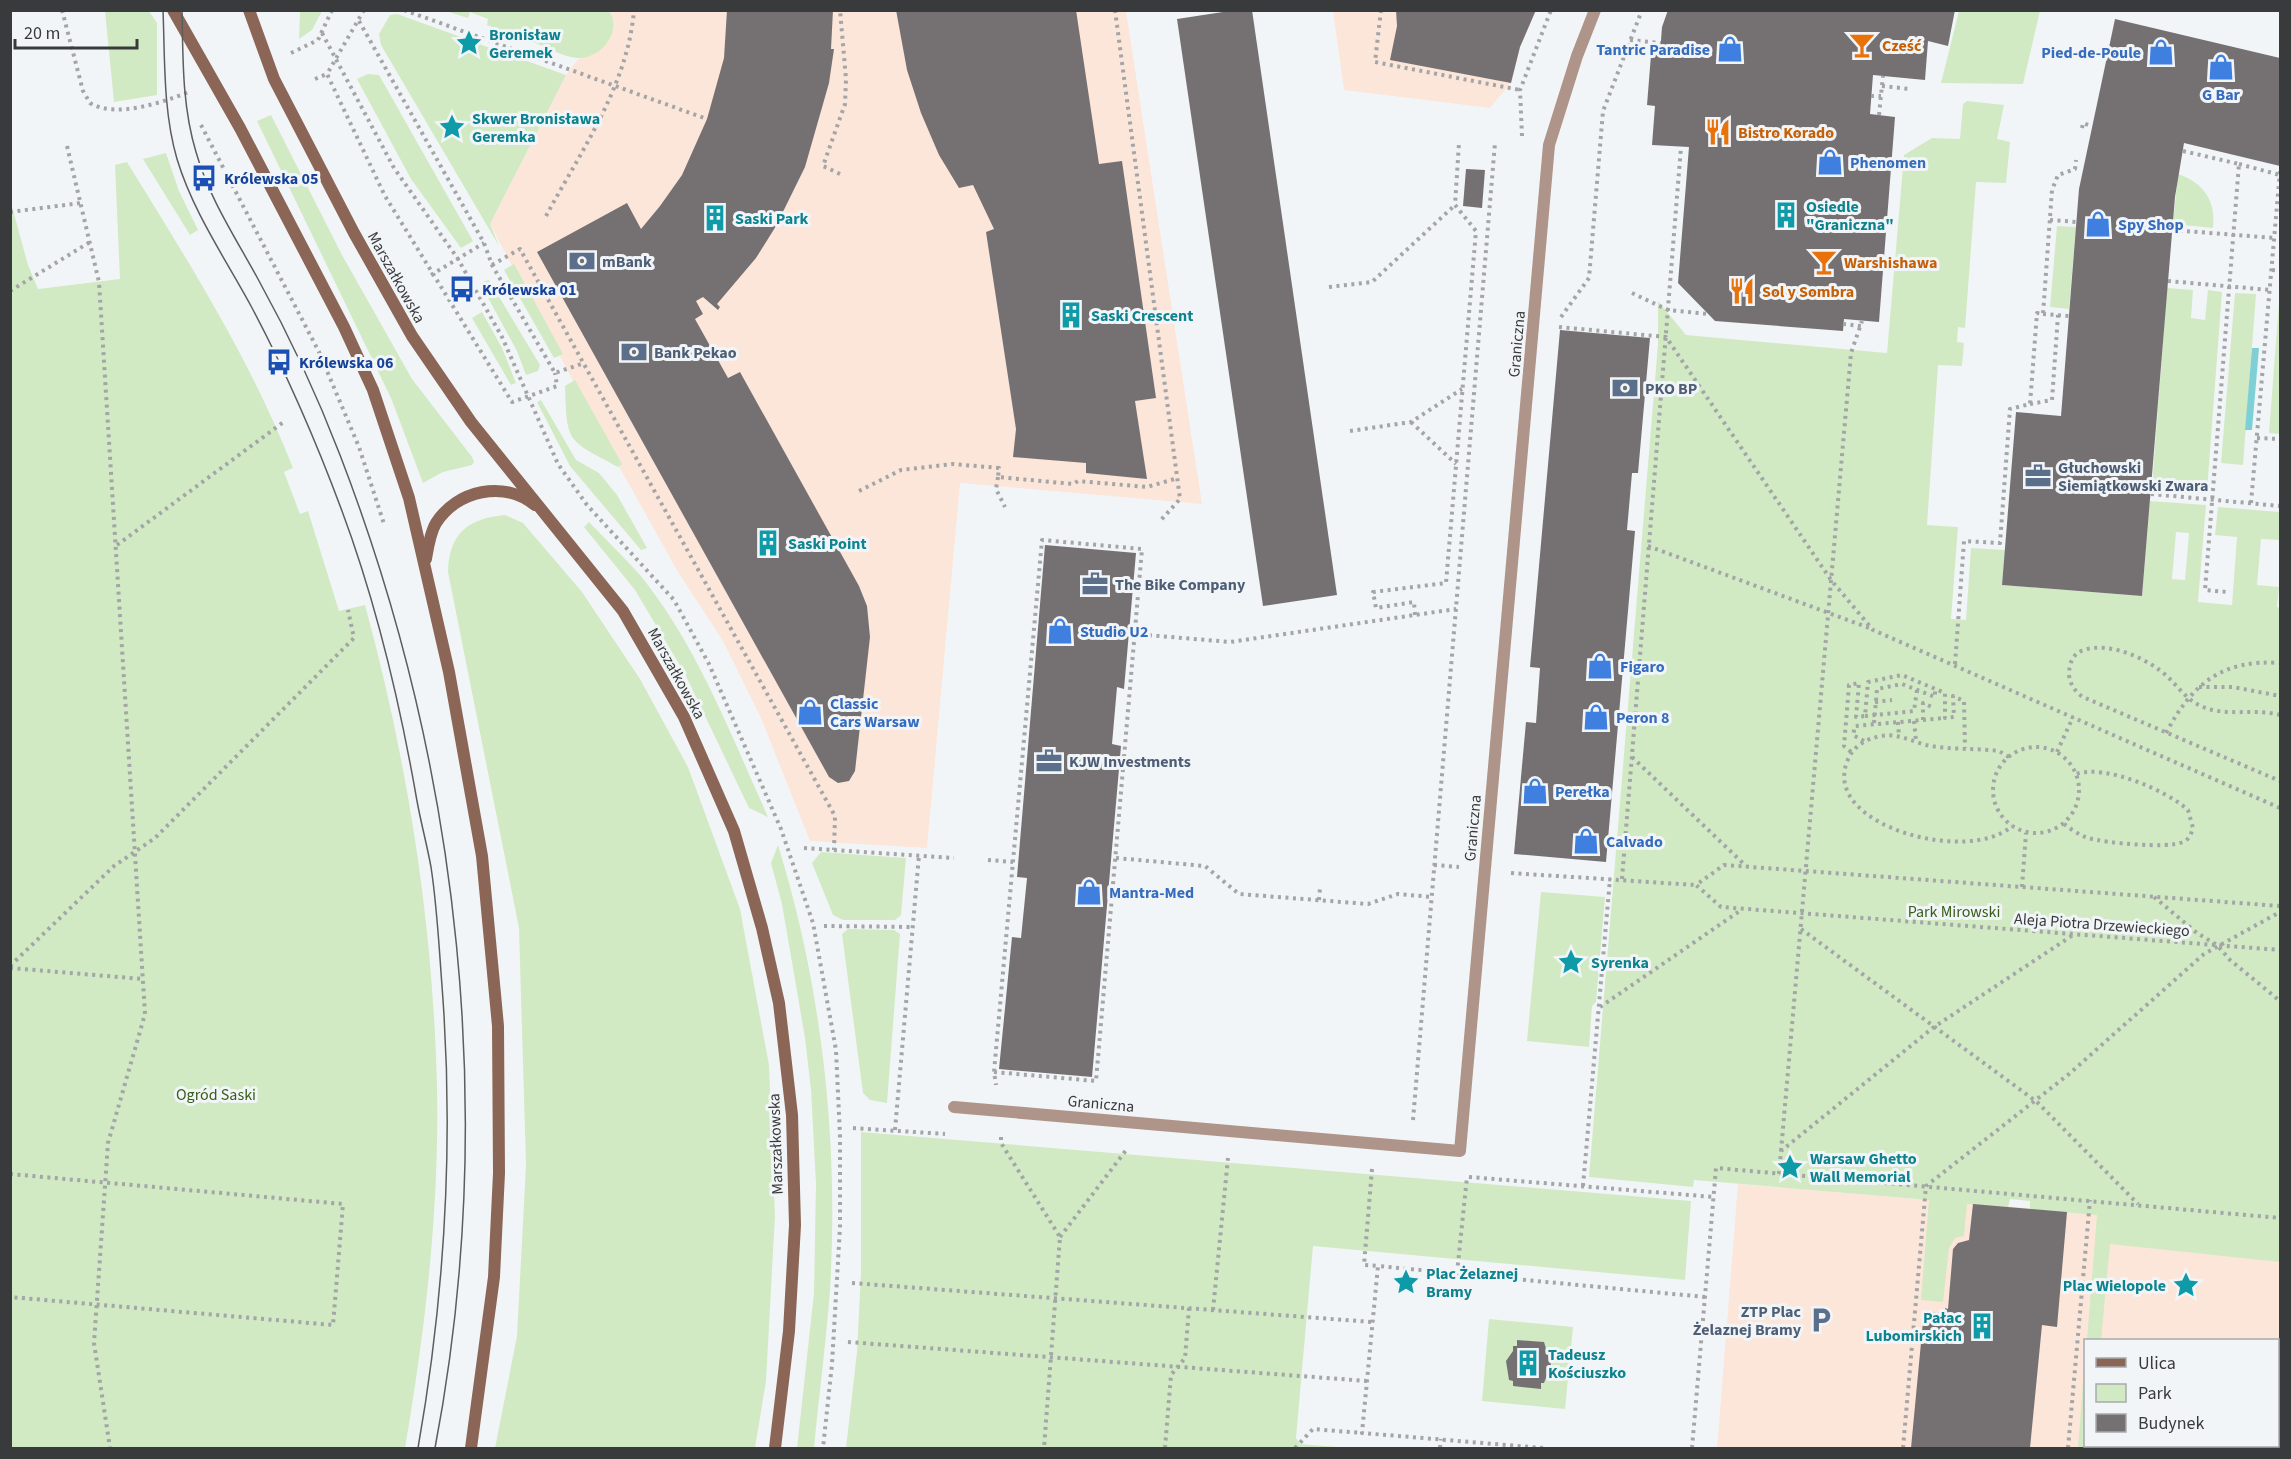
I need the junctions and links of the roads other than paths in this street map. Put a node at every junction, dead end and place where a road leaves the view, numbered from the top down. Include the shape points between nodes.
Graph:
1 (173, 10) edge
2 (249, 10) edge
3 (1596, 10) edge
4 (545, 512) junction
5 (427, 578) junction
6 (954, 1107) dead end
7 (471, 1449) edge
8 (775, 1449) edge

1 - 5 main road via 240,128 359,359 396,456
2 - 4 main road, Marszałkowska via 274,79 412,336 471,422
3 - 6 street, Graniczna via 1549,145 1460,1151
4 - 5 main road via 514,493 498,490 466,496 435,524 429,542
4 - 8 main road, Marszałkowska via 623,611 684,717 734,831 762,928 785,1044 795,1225 789,1331
5 - 7 main road via 449,672 482,856 498,1026 499,1173 494,1277

